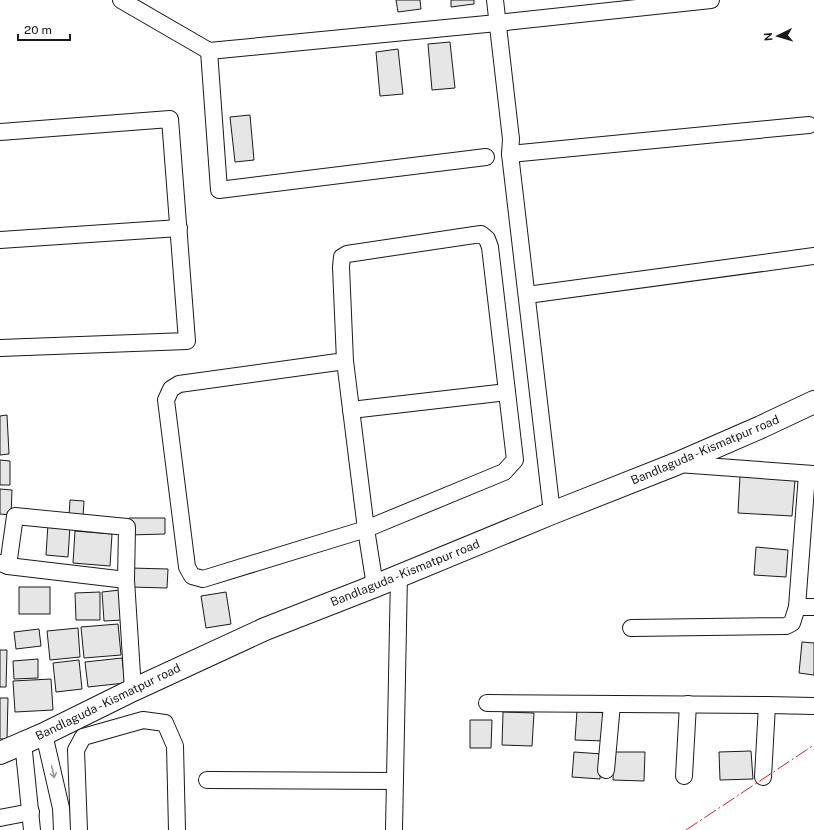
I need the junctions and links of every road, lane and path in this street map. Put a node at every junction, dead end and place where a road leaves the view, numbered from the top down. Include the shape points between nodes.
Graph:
1 (121, 0) edge
2 (495, 0) edge
3 (711, 0) edge
4 (497, 23) junction
5 (209, 51) junction
6 (809, 125) dead end
7 (0, 132) edge
8 (510, 154) junction
9 (486, 157) dead end
10 (179, 228) junction
11 (0, 240) edge
12 (814, 256) edge
13 (527, 295) junction
14 (0, 348) edge
15 (345, 361) junction
16 (507, 392) junction
17 (814, 402) edge
18 (351, 410) junction
19 (676, 464) junction
20 (811, 474) edge
21 (552, 513) junction
22 (366, 529) junction
23 (4, 565) edge
24 (399, 575) junction
25 (126, 580) junction
26 (375, 586) junction
27 (797, 607) junction
28 (814, 607) edge
29 (631, 628) dead end
30 (133, 690) junction
31 (487, 703) dead end
32 (612, 704) junction
33 (688, 704) junction
34 (767, 705) junction
35 (814, 706) edge
36 (44, 734) junction
37 (24, 742) junction
38 (0, 753) edge
39 (606, 770) dead end
40 (684, 776) dead end
41 (763, 777) dead end
42 (207, 780) dead end
43 (395, 781) junction
44 (31, 812) junction
45 (0, 818) edge
46 (32, 830) edge
47 (62, 830) edge
48 (79, 830) edge
49 (176, 830) edge
50 (394, 830) edge

1 - 5 street
2 - 4 street
3 - 4 street
4 - 5 street
4 - 8 street via 511,139
5 - 9 street via 218,190
6 - 8 street
7 - 10 street via 170,119
8 - 13 street
10 - 11 street
10 - 14 street via 187,341
12 - 13 street
13 - 21 street
15 - 16 street via 342,257 347,254 481,234 487,239 490,247
15 - 18 street
15 - 22 street via 179,384 171,389 166,400 187,567 192,576 203,579
16 - 18 street
16 - 22 street via 515,460 504,472
17 - 19 street, Bandlaguda - Kismatpur road
18 - 22 street
19 - 20 street
19 - 21 street, Bandlaguda - Kismatpur road
20 - 27 street
21 - 24 street, Bandlaguda - Kismatpur road
22 - 26 street
23 - 25 street
23 - 25 street via 15,516 127,527
24 - 26 street, Bandlaguda - Kismatpur road
24 - 43 street
25 - 30 street
26 - 30 street, Bandlaguda - Kismatpur road via 265,629
27 - 28 street
27 - 29 street via 792,622 786,626
30 - 36 street, Bandlaguda - Kismatpur road
31 - 32 street
32 - 33 street
32 - 39 street
33 - 34 street
33 - 40 street
34 - 35 street
34 - 41 street
36 - 37 street, Bandlaguda - Kismatpur road
36 -> 47 street via 61,808
37 - 38 street, Bandlaguda - Kismatpur road
37 - 44 street
42 - 43 street
43 - 50 street
44 - 45 street
44 - 46 street
48 - 49 street via 76,750 83,737 143,720 165,722 175,746

